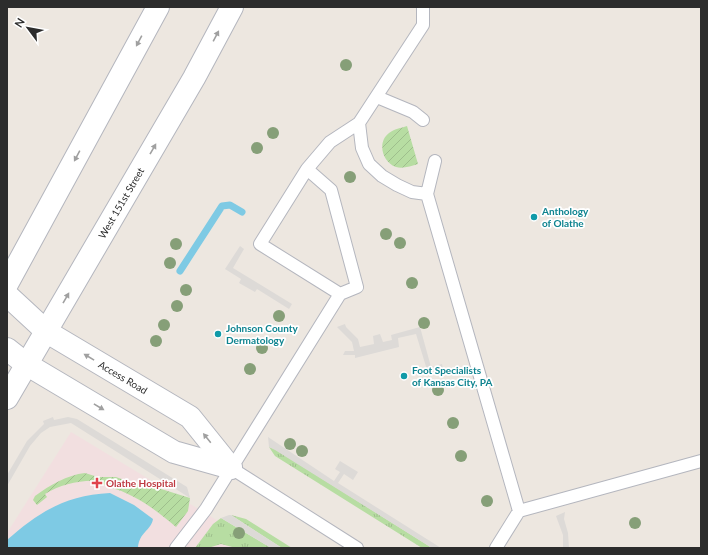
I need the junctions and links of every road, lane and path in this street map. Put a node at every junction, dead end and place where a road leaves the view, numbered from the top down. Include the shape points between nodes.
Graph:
1 (158, 7) edge
2 (232, 7) edge
3 (423, 7) edge
4 (377, 97) junction
5 (423, 120) dead end
6 (360, 123) junction
7 (435, 161) dead end
8 (307, 169) junction
9 (427, 194) junction
10 (7, 284) edge
11 (340, 294) junction
12 (7, 295) edge
13 (47, 332) junction
14 (7, 349) edge
15 (26, 364) junction
16 (7, 398) edge
17 (701, 461) edge
18 (231, 468) junction
19 (519, 511) junction
20 (176, 548) edge
21 (357, 548) edge
22 (496, 548) edge

1 -> 10 main road
13 -> 2 main road, West 151st Street via 190,85
3 - 4 lane via 423,25
4 - 5 lane via 413,112
4 - 6 lane
6 - 8 lane via 330,142
6 - 9 lane via 362,148 369,164 397,185 412,192
7 - 9 lane
8 - 11 lane via 331,190 356,288
8 - 11 lane via 260,244
9 - 19 lane
11 - 18 lane
12 - 13 main road, Access Road
13 - 15 main road, West 151st Street
18 -> 13 main road, Access Road via 190,418
14 - 15 main road, Access Road
15 - 16 main road, West 151st Street
15 -> 18 main road, Access Road via 174,452
17 - 19 lane
18 - 20 lane via 206,509
18 - 21 lane, Access Road
19 - 22 lane

